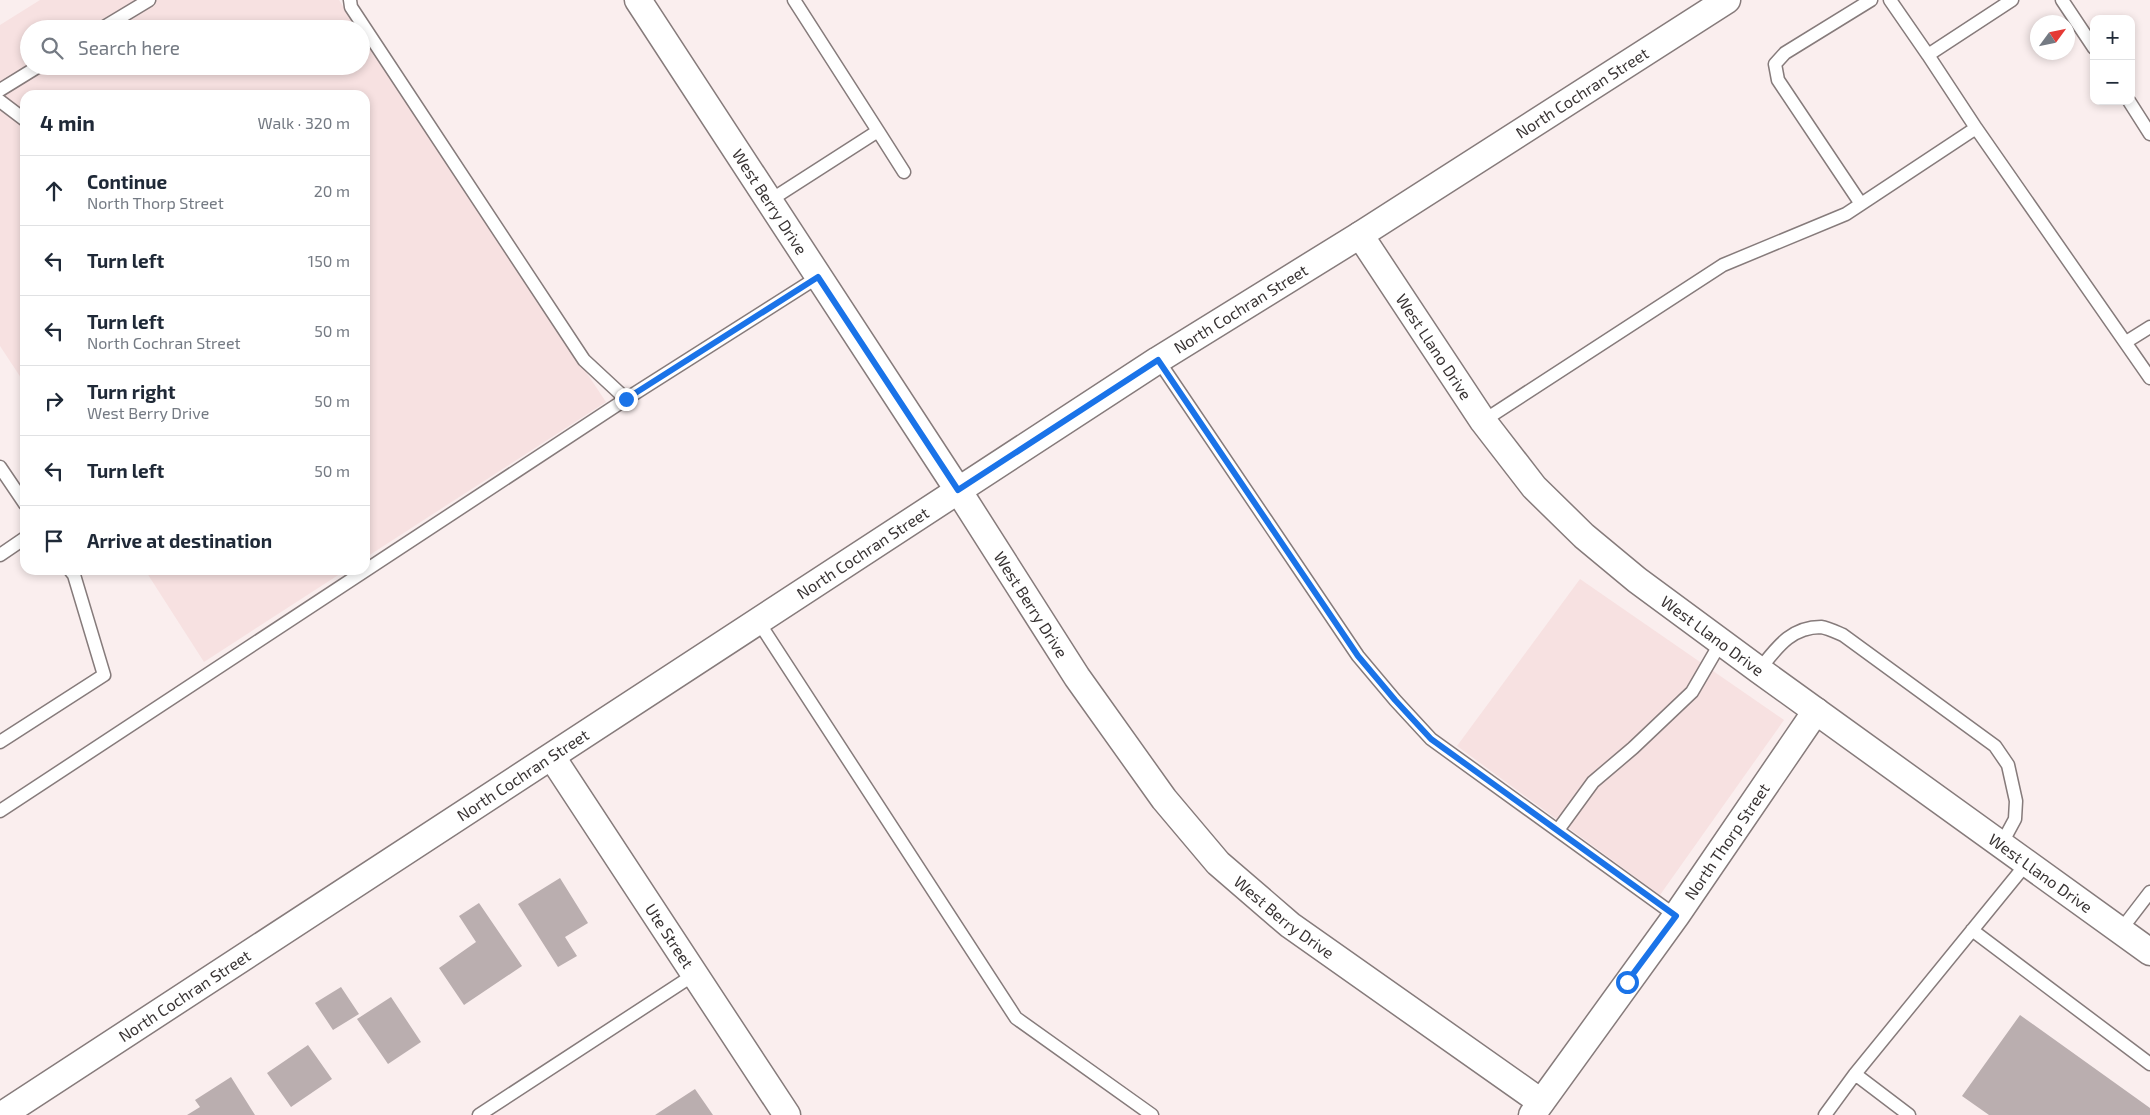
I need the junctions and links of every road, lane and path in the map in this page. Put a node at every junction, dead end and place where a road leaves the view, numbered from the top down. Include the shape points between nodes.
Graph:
1 (148, 0) edge
2 (350, 0) edge
3 (638, 0) edge
4 (794, 0) edge
5 (1727, 0) edge
6 (1871, 0) edge
7 (1890, 0) edge
8 (2012, 0) edge
9 (2062, 0) edge
10 (116, 20) edge
11 (360, 20) edge
12 (370, 36) edge
13 (2090, 42) edge
14 (1928, 55) junction
15 (24, 75) edge
16 (0, 90) edge
17 (0, 101) edge
18 (2132, 105) edge
19 (20, 116) edge
20 (1976, 128) junction
21 (878, 131) junction
22 (2150, 134) edge
23 (904, 172) dead end
24 (769, 201) junction
25 (1861, 204) junction
26 (1360, 235) junction
27 (818, 277) junction
28 (2150, 327) edge
29 (2126, 342) junction
30 (1158, 360) junction
31 (2150, 378) edge
32 (626, 399) junction
33 (1483, 420) junction
34 (0, 467) edge
35 (958, 490) junction
36 (20, 497) edge
37 (20, 541) edge
38 (0, 555) edge
39 (370, 563) edge
40 (74, 575) edge
41 (352, 575) edge
42 (758, 621) junction
43 (1721, 642) junction
44 (1759, 670) junction
45 (1816, 711) junction
46 (0, 742) edge
47 (552, 757) junction
48 (0, 811) edge
49 (1558, 830) junction
50 (2001, 845) junction
51 (2027, 863) junction
52 (2150, 892) edge
53 (1676, 916) junction
54 (1972, 930) junction
55 (2120, 931) junction
56 (2150, 952) edge
57 (695, 974) junction
58 (2150, 1064) edge
59 (1855, 1074) junction
60 (1136, 1109) edge
61 (1537, 1109) edge
62 (2, 1115) edge
63 (479, 1115) edge
64 (787, 1115) edge
65 (1152, 1115) edge
66 (1825, 1115) edge
67 (1909, 1115) edge

1 - 10 lane
2 - 11 lane
3 - 24 street, West Berry Drive
4 - 21 lane
5 - 26 street, North Cochran Street
6 - 25 lane via 1785,53 1775,64 1778,80
7 - 14 lane
8 - 14 lane
9 - 13 lane
12 - 32 lane via 584,360
14 - 20 lane
15 - 16 lane
17 - 19 lane
18 - 22 lane
20 - 25 lane
20 - 29 lane
21 - 23 lane
21 - 24 lane
24 - 27 street, West Berry Drive
25 - 33 lane via 1846,214 1723,265
26 - 30 street, North Cochran Street
26 - 33 street, West Llano Drive
27 - 32 lane
27 - 35 street, West Berry Drive
28 - 29 lane
29 - 31 lane
30 - 35 street, North Cochran Street
30 - 49 lane via 1358,656 1395,700 1431,739
32 - 39 lane
33 - 43 street, West Llano Drive via 1534,486 1584,536
34 - 36 lane
35 - 42 street, North Cochran Street
35 - 61 street, West Berry Drive via 1077,677 1164,799 1218,863 1290,925
37 - 38 lane
40 - 46 lane via 104,675
41 - 48 lane
42 - 47 street, North Cochran Street
42 - 60 lane via 1016,1018
43 - 44 street, West Llano Drive
43 - 49 lane via 1692,692 1593,782
44 - 45 street, West Llano Drive
44 - 50 lane via 1783,640 1800,630 1822,627 1843,635 1995,746 2008,765 2016,801 2015,819
45 - 50 street, West Llano Drive
45 - 53 street, North Thorp Street
47 - 57 street, Ute Street
47 - 62 street, North Cochran Street
49 - 53 lane
50 - 51 street, West Llano Drive
51 - 54 lane
51 - 55 street, West Llano Drive
52 - 55 lane
53 - 61 street, North Thorp Street
54 - 58 lane
54 - 59 lane
55 - 56 street, West Llano Drive
57 - 63 lane
57 - 64 street, Ute Street
59 - 66 lane
59 - 67 lane
60 - 65 lane

